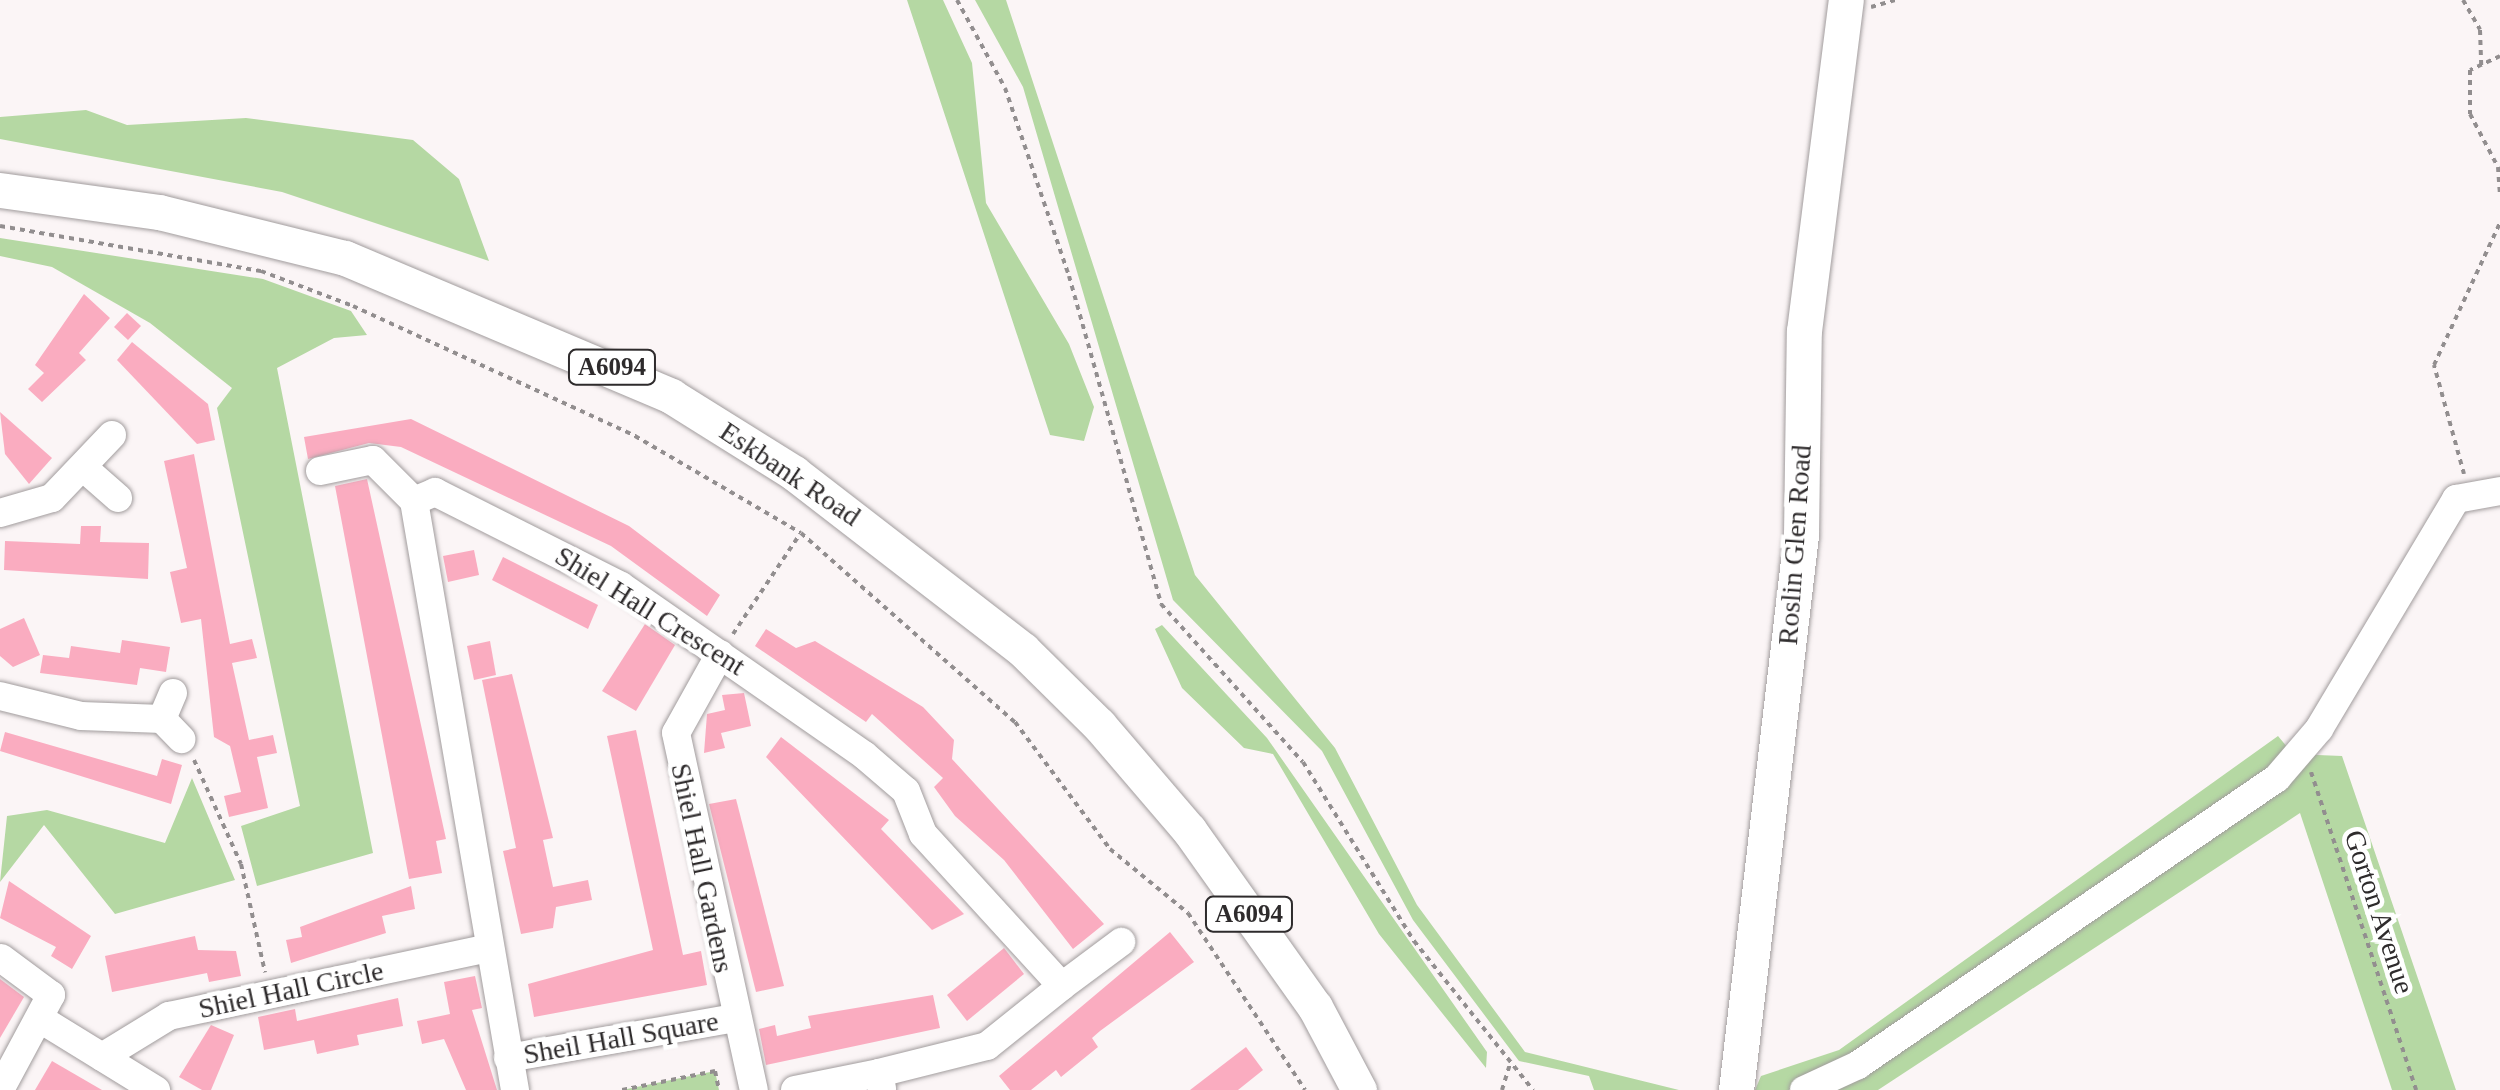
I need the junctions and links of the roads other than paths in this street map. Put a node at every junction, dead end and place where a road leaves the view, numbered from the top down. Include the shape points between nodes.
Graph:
1 (1846, 0) edge
2 (0, 190) edge
3 (112, 435) dead end
4 (85, 469) junction
5 (320, 471) dead end
6 (2491, 490) edge
7 (118, 498) dead end
8 (414, 501) junction
9 (0, 513) edge
10 (720, 654) junction
11 (173, 693) dead end
12 (0, 696) edge
13 (1121, 942) dead end
14 (490, 948) junction
15 (1, 958) edge
16 (1062, 986) junction
17 (734, 1018) junction
18 (42, 1020) junction
19 (102, 1057) junction
20 (508, 1058) junction
21 (881, 1082) edge
22 (0, 1090) edge
23 (156, 1090) edge
24 (515, 1090) edge
25 (754, 1090) edge
26 (795, 1090) edge
27 (1360, 1090) edge
28 (1736, 1090) edge
29 (1804, 1090) edge

1 - 28 main road, Roslin Glen Road via 1804,332 1801,535
2 - 27 main road, Eskbank Road / A6094 via 159,212 346,258 560,342 670,396 794,473 1023,650 1099,726 1258,926
3 - 4 street
4 - 7 street
4 - 9 street via 52,498
5 - 8 street via 373,460
6 - 29 street via 2456,498 2303,747 2261,789 1858,1065
8 - 10 street, Shiel Hall Crescent via 436,492 538,541
8 - 14 street
10 - 16 street, Shiel Hall Crescent via 906,791 924,834
10 - 17 street, Shiel Hall Gardens via 676,732
11 - 12 street via 172,729
13 - 16 street
14 - 19 street, Shiel Hall Circle via 168,1016
14 - 20 street
15 - 18 street via 48,987
16 - 21 street via 986,1046
17 - 20 street, Sheil Hall Square
17 - 25 street, Shiel Hall Gardens
18 - 19 street
18 - 22 street
19 - 23 street
20 - 24 street
21 - 26 street

